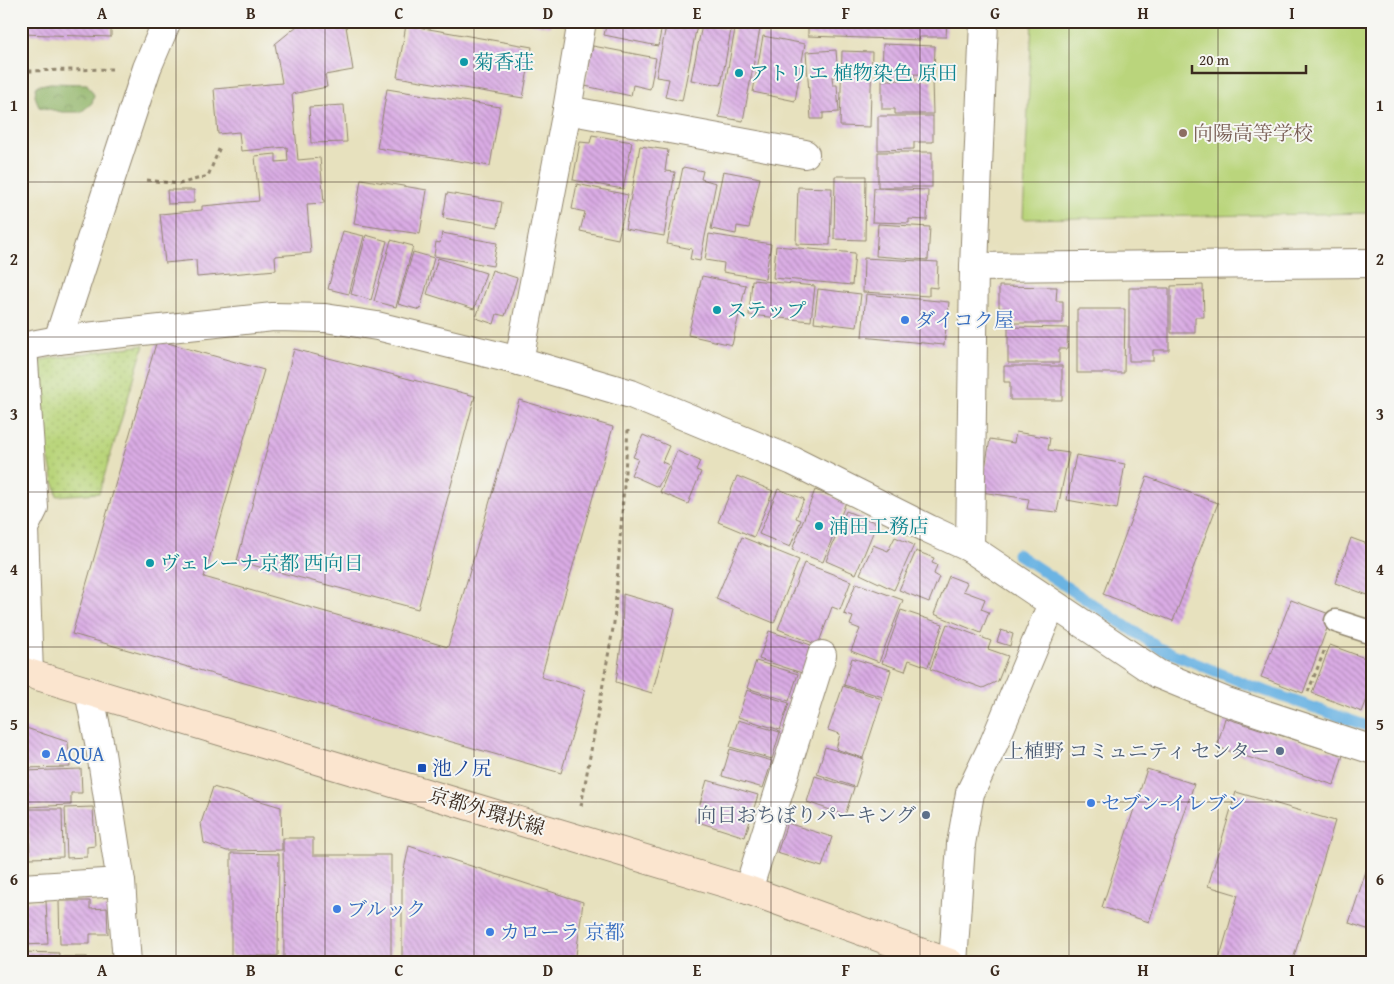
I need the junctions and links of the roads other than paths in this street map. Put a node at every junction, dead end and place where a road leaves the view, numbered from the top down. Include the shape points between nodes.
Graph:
1 (167, 21) edge
2 (582, 21) edge
3 (984, 21) edge
4 (567, 110) junction
5 (805, 154) dead end
6 (1373, 263) edge
7 (974, 267) junction
8 (58, 340) junction
9 (22, 347) edge
10 (518, 361) junction
11 (970, 548) junction
12 (1052, 604) junction
13 (1336, 621) road end
14 (1373, 633) edge
15 (822, 655) dead end
16 (25, 672) edge
17 (89, 691) junction
18 (1373, 750) edge
19 (122, 882) junction
20 (21, 888) edge
21 (748, 890) junction
22 (127, 963) edge
23 (952, 963) edge

1 - 8 street via 148,68
2 - 4 street
3 - 7 street
4 - 5 street
4 - 10 street
6 - 7 street
7 - 11 street
8 - 9 street
8 - 10 street via 273,317 325,318 377,326
9 - 16 street via 34,508 24,528
10 - 11 street via 631,394 794,461
11 - 12 street
12 - 18 street via 1158,674 1224,701
12 - 23 street via 970,793 961,844
13 - 14 lane
15 - 21 street
16 - 17 main road, 京都外環状線
17 - 19 street
17 - 21 main road, 京都外環状線
19 - 20 street
19 - 22 street
21 - 23 main road, 京都外環状線

